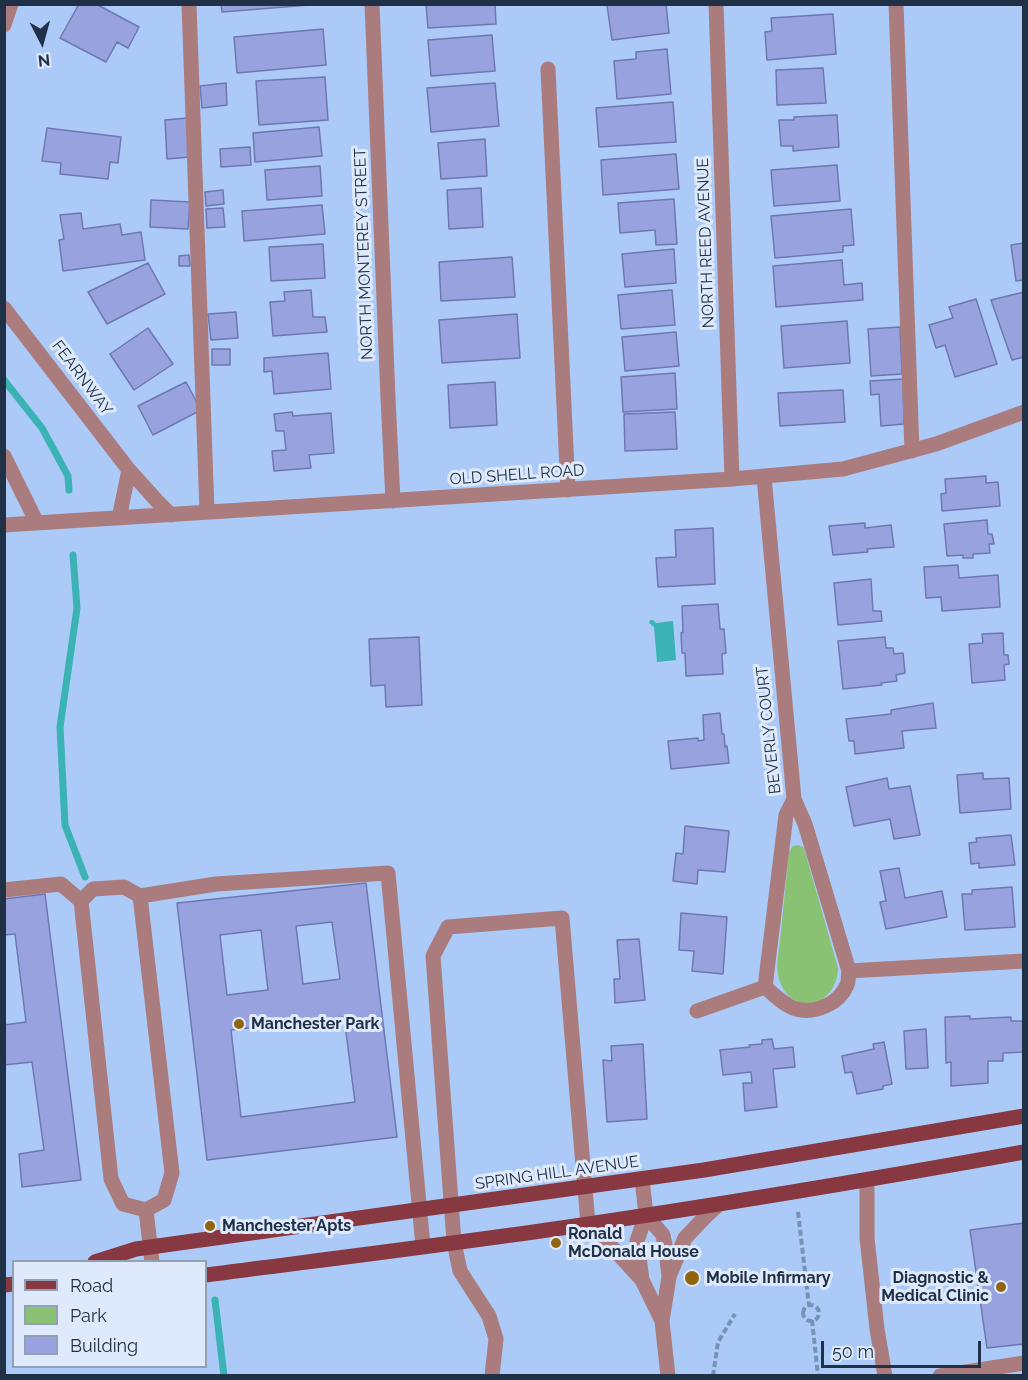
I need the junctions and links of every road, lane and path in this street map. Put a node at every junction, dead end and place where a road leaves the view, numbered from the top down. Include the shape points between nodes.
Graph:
1 (189, 4) edge
2 (372, 4) edge
3 (716, 4) edge
4 (896, 4) edge
5 (8, 7) edge
6 (4, 25) edge
7 (548, 69) dead end
8 (4, 308) edge
9 (1023, 412) edge
10 (912, 451) junction
11 (4, 456) edge
12 (129, 470) junction
13 (764, 477) junction
14 (732, 479) junction
15 (567, 490) junction
16 (393, 501) junction
17 (207, 512) junction
18 (171, 515) junction
19 (119, 518) junction
20 (37, 523) junction
21 (4, 525) edge
22 (794, 798) junction
23 (4, 890) edge
24 (140, 896) junction
25 (81, 901) junction
26 (1023, 961) edge
27 (849, 971) junction
28 (765, 987) junction
29 (698, 1011) dead end
30 (1023, 1116) edge
31 (1023, 1152) edge
32 (642, 1179) junction
33 (867, 1181) junction
34 (584, 1187) junction
35 (719, 1204) junction
36 (451, 1206) junction
37 (146, 1210) junction
38 (419, 1210) junction
39 (798, 1212) dead end
40 (646, 1215) junction
41 (582, 1225) junction
42 (454, 1242) junction
43 (423, 1246) junction
44 (151, 1254) edge
45 (101, 1260) edge
46 (207, 1275) edge
47 (669, 1276) junction
48 (642, 1280) junction
49 (809, 1306) junction
50 (735, 1314) dead end
51 (812, 1320) junction
52 (662, 1321) junction
53 (1023, 1363) edge
54 (663, 1374) edge
55 (492, 1376) edge
56 (713, 1376) edge
57 (818, 1376) edge
58 (885, 1376) edge
59 (940, 1376) edge

1 - 17 street
2 - 16 street, NORTH MONTEREY STREET
3 - 14 street, NORTH REED AVENUE
4 - 10 street
5 - 6 street
7 - 15 street
8 - 12 street, FEARNWAY
9 - 10 street, OLD SHELL ROAD
10 - 13 street, OLD SHELL ROAD via 843,469
11 - 20 street
12 - 18 street, FEARNWAY
12 - 19 street
13 - 14 street, OLD SHELL ROAD
13 - 22 street, BEVERLY COURT
14 - 15 street, OLD SHELL ROAD
15 - 16 street, OLD SHELL ROAD
16 - 17 street, OLD SHELL ROAD
17 - 18 street, OLD SHELL ROAD
18 - 19 street, OLD SHELL ROAD
19 - 20 street, OLD SHELL ROAD
20 - 21 street, OLD SHELL ROAD
22 - 27 street, BEVERLY COURT
22 - 28 street via 786,815
23 - 25 street via 61,884
24 - 25 street via 124,887 93,889
24 - 37 street via 172,1173 164,1200
24 - 38 street via 216,884 388,873
25 - 37 street via 111,1179 123,1204
26 - 27 street
27 - 28 street via 839,996 828,1006 808,1010 784,1003
28 - 29 street
30 - 32 main road, SPRING HILL AVENUE
31 - 33 main road
32 - 34 main road, SPRING HILL AVENUE
32 - 40 street
33 - 35 main road
33 - 58 street via 867,1238
34 - 36 main road, SPRING HILL AVENUE
34 - 36 street via 562,918 448,927 433,956
34 - 41 street
35 - 40 main road
35 - 47 street via 685,1238
36 - 38 main road, SPRING HILL AVENUE
36 - 42 street
37 - 44 street
38 - 43 street
38 - 44 main road, SPRING HILL AVENUE
39 - 49 path
40 - 41 main road
40 - 47 street via 663,1235
40 - 48 street via 637,1241
41 - 42 main road
41 - 48 street via 609,1244
42 - 43 main road
42 - 55 street via 459,1271 489,1316 496,1339
43 - 46 main road
44 - 45 main road, SPRING HILL AVENUE via 136,1249
47 - 52 street
48 - 52 street
49 - 51 path via 803,1313
49 - 51 path via 819,1311
50 - 56 path via 718,1342
51 - 57 path
52 - 54 street
53 - 59 street

